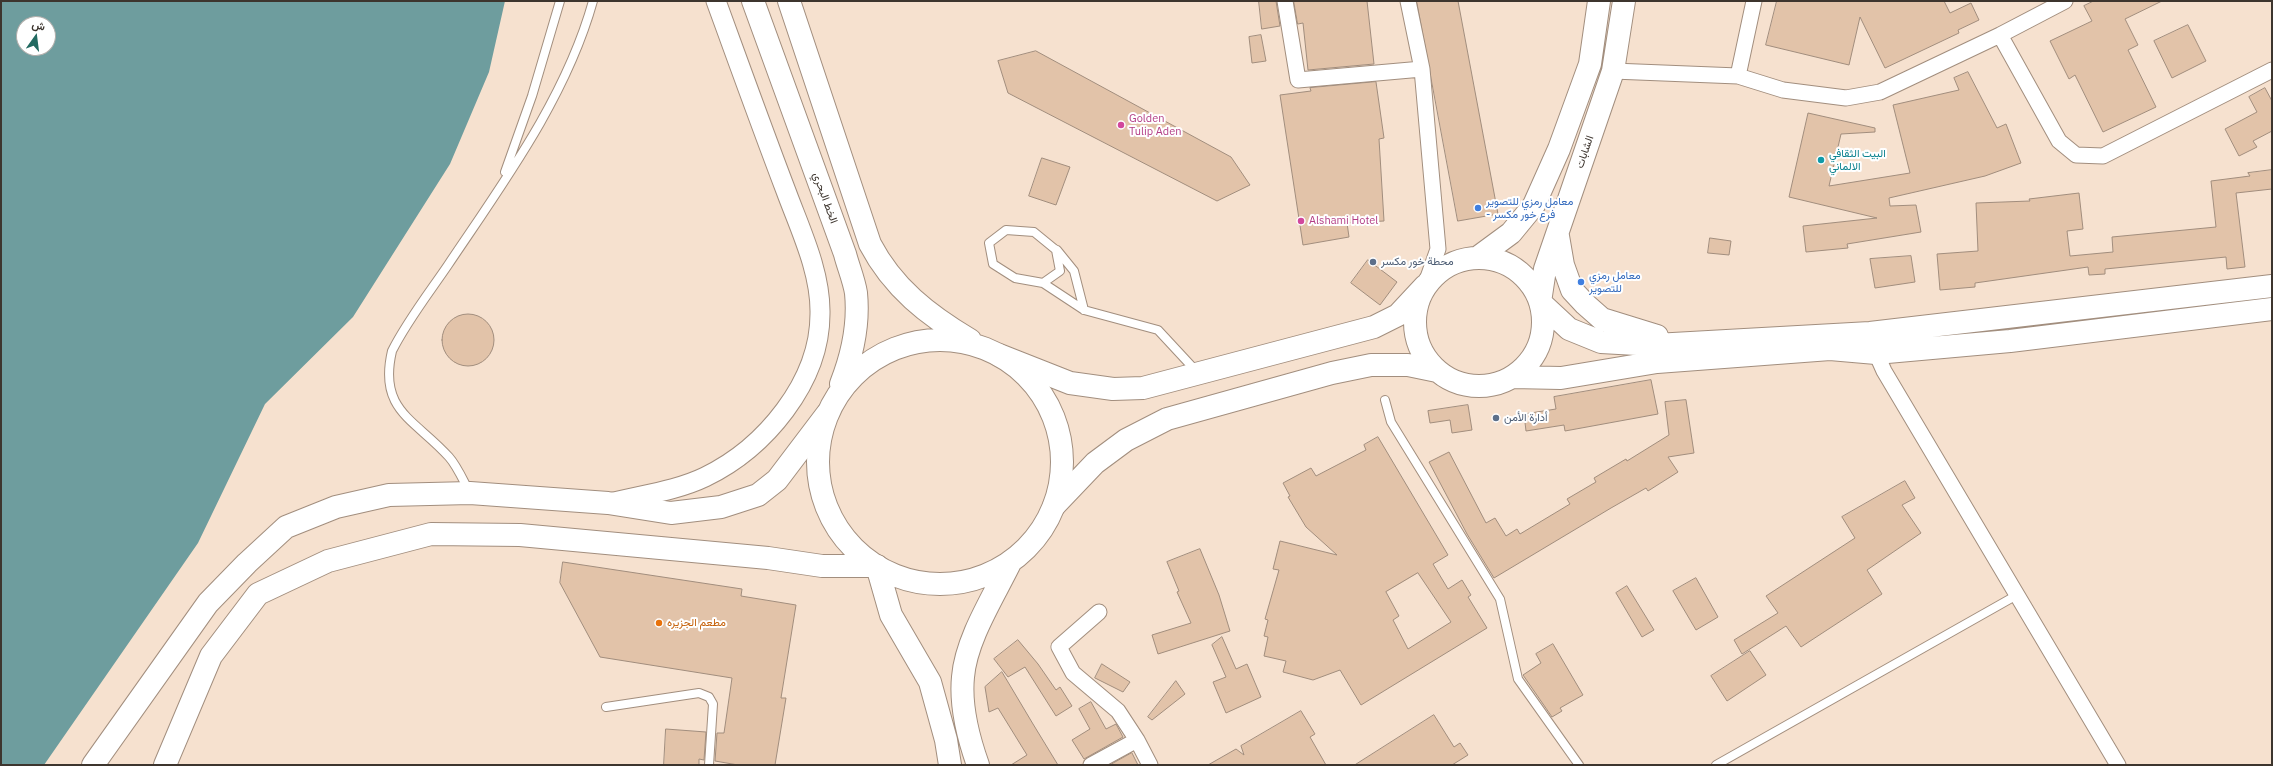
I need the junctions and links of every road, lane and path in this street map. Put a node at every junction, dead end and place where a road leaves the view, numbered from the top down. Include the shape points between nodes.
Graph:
1 (560, 1) edge
2 (593, 1) edge
3 (716, 1) edge
4 (753, 1) edge
5 (789, 1) edge
6 (1285, 1) edge
7 (1408, 1) edge
8 (1599, 1) edge
9 (1624, 1) edge
10 (1754, 1) edge
11 (2065, 1) edge
12 (2000, 35) junction
13 (1422, 69) junction
14 (2272, 70) edge
15 (1613, 71) junction
16 (1738, 76) junction
17 (498, 188) junction
18 (1557, 232) junction
19 (1056, 250) junction
20 (1477, 258) junction
21 (1043, 284) junction
22 (1425, 286) junction
23 (2272, 286) edge
24 (1540, 302) junction
25 (2272, 309) edge
26 (1084, 310) junction
27 (1690, 341) junction
28 (1829, 342) junction
29 (991, 352) junction
30 (1876, 353) junction
31 (1437, 370) junction
32 (1198, 372) junction
33 (1512, 377) junction
34 (1385, 400) dead end
35 (831, 406) junction
36 (470, 493) junction
37 (608, 504) junction
38 (1054, 506) junction
39 (1011, 561) junction
40 (877, 566) junction
41 (2017, 595) junction
42 (1099, 612) dead end
43 (606, 707) dead end
44 (1137, 740) junction
45 (93, 765) edge
46 (165, 765) edge
47 (709, 765) edge
48 (950, 765) edge
49 (978, 765) edge
50 (1091, 765) edge
51 (1150, 765) edge
52 (1579, 765) edge
53 (1716, 765) edge
54 (2118, 765) edge

1 - 17 lane via 532,96
2 - 17 lane via 552,101
3 - 37 street via 812,267 820,314 817,340 799,387 786,409 770,429 729,464 678,487
4 - 35 main road, الخط البحري via 845,254 856,293 855,330 850,362
5 - 29 main road via 870,244 879,262 919,307
6 - 13 street via 1298,80
7 - 13 street
8 - 20 main road via 1590,64 1534,205 1511,233
9 - 15 main road, الشابات
10 - 16 street
11 - 12 street
12 - 14 street via 2059,141 2076,155 2103,156
12 - 16 street via 1880,92 1846,98 1783,90
13 - 22 street via 1438,249
15 - 16 street
15 - 18 main road, الشابات
17 - 36 lane via 399,337 388,367 388,382 400,411 450,457
18 - 24 main road, الشابات via 1545,269
18 - 27 main road via 1563,265 1572,290 1602,319 1658,336
19 - 21 lane via 1060,270
19 - 21 lane via 1034,232 1006,230 989,243 993,264 1014,278
19 - 26 lane via 1074,271
20 - 22 main road via 1459,261 1442,269
20 - 24 main road via 1500,261 1521,273 1529,281
21 - 26 lane
22 - 31 main road via 1417,304 1414,324 1421,350
22 - 32 main road via 1398,314 1374,327
23 - 28 main road via 1870,333
24 - 27 main road via 1569,329 1601,342 1655,345
24 - 33 main road via 1543,326 1537,350 1527,365
25 - 30 main road via 2010,341
26 - 32 lane via 1158,330
27 - 28 main road
28 - 30 main road
28 - 33 main road via 1657,362 1561,378
29 - 32 main road via 1070,383 1113,389 1143,388
29 - 35 main road via 961,342 933,340 899,346 856,372
29 - 38 main road via 1027,376 1048,405 1055,421 1060,438 1062,466
30 - 41 street via 1884,371
31 - 33 main road via 1460,383 1474,386 1493,384
31 - 38 main road via 1371,365 1332,373 1167,419 1126,440 1094,464
34 - 52 lane via 1391,422 1500,599 1518,679
35 - 37 main road via 777,480 758,495 721,507 671,513
35 - 40 main road via 821,430 818,453 819,482 823,499 839,530 862,556
36 - 37 main road
36 - 45 main road via 390,495 336,507 286,527 246,563 208,604
38 - 39 main road via 1036,537
39 - 40 main road via 979,577 945,584 910,580
39 - 49 main road via 967,654 963,678 964,714
40 - 46 main road via 822,566 768,558 498,535 431,534 328,561 258,594 211,656
40 - 48 main road via 891,615 930,682
41 - 53 lane
41 - 54 street
42 - 44 street via 1059,647 1073,673 1118,711
43 - 47 lane via 699,693 709,697 712,704
44 - 50 street
44 - 51 street

